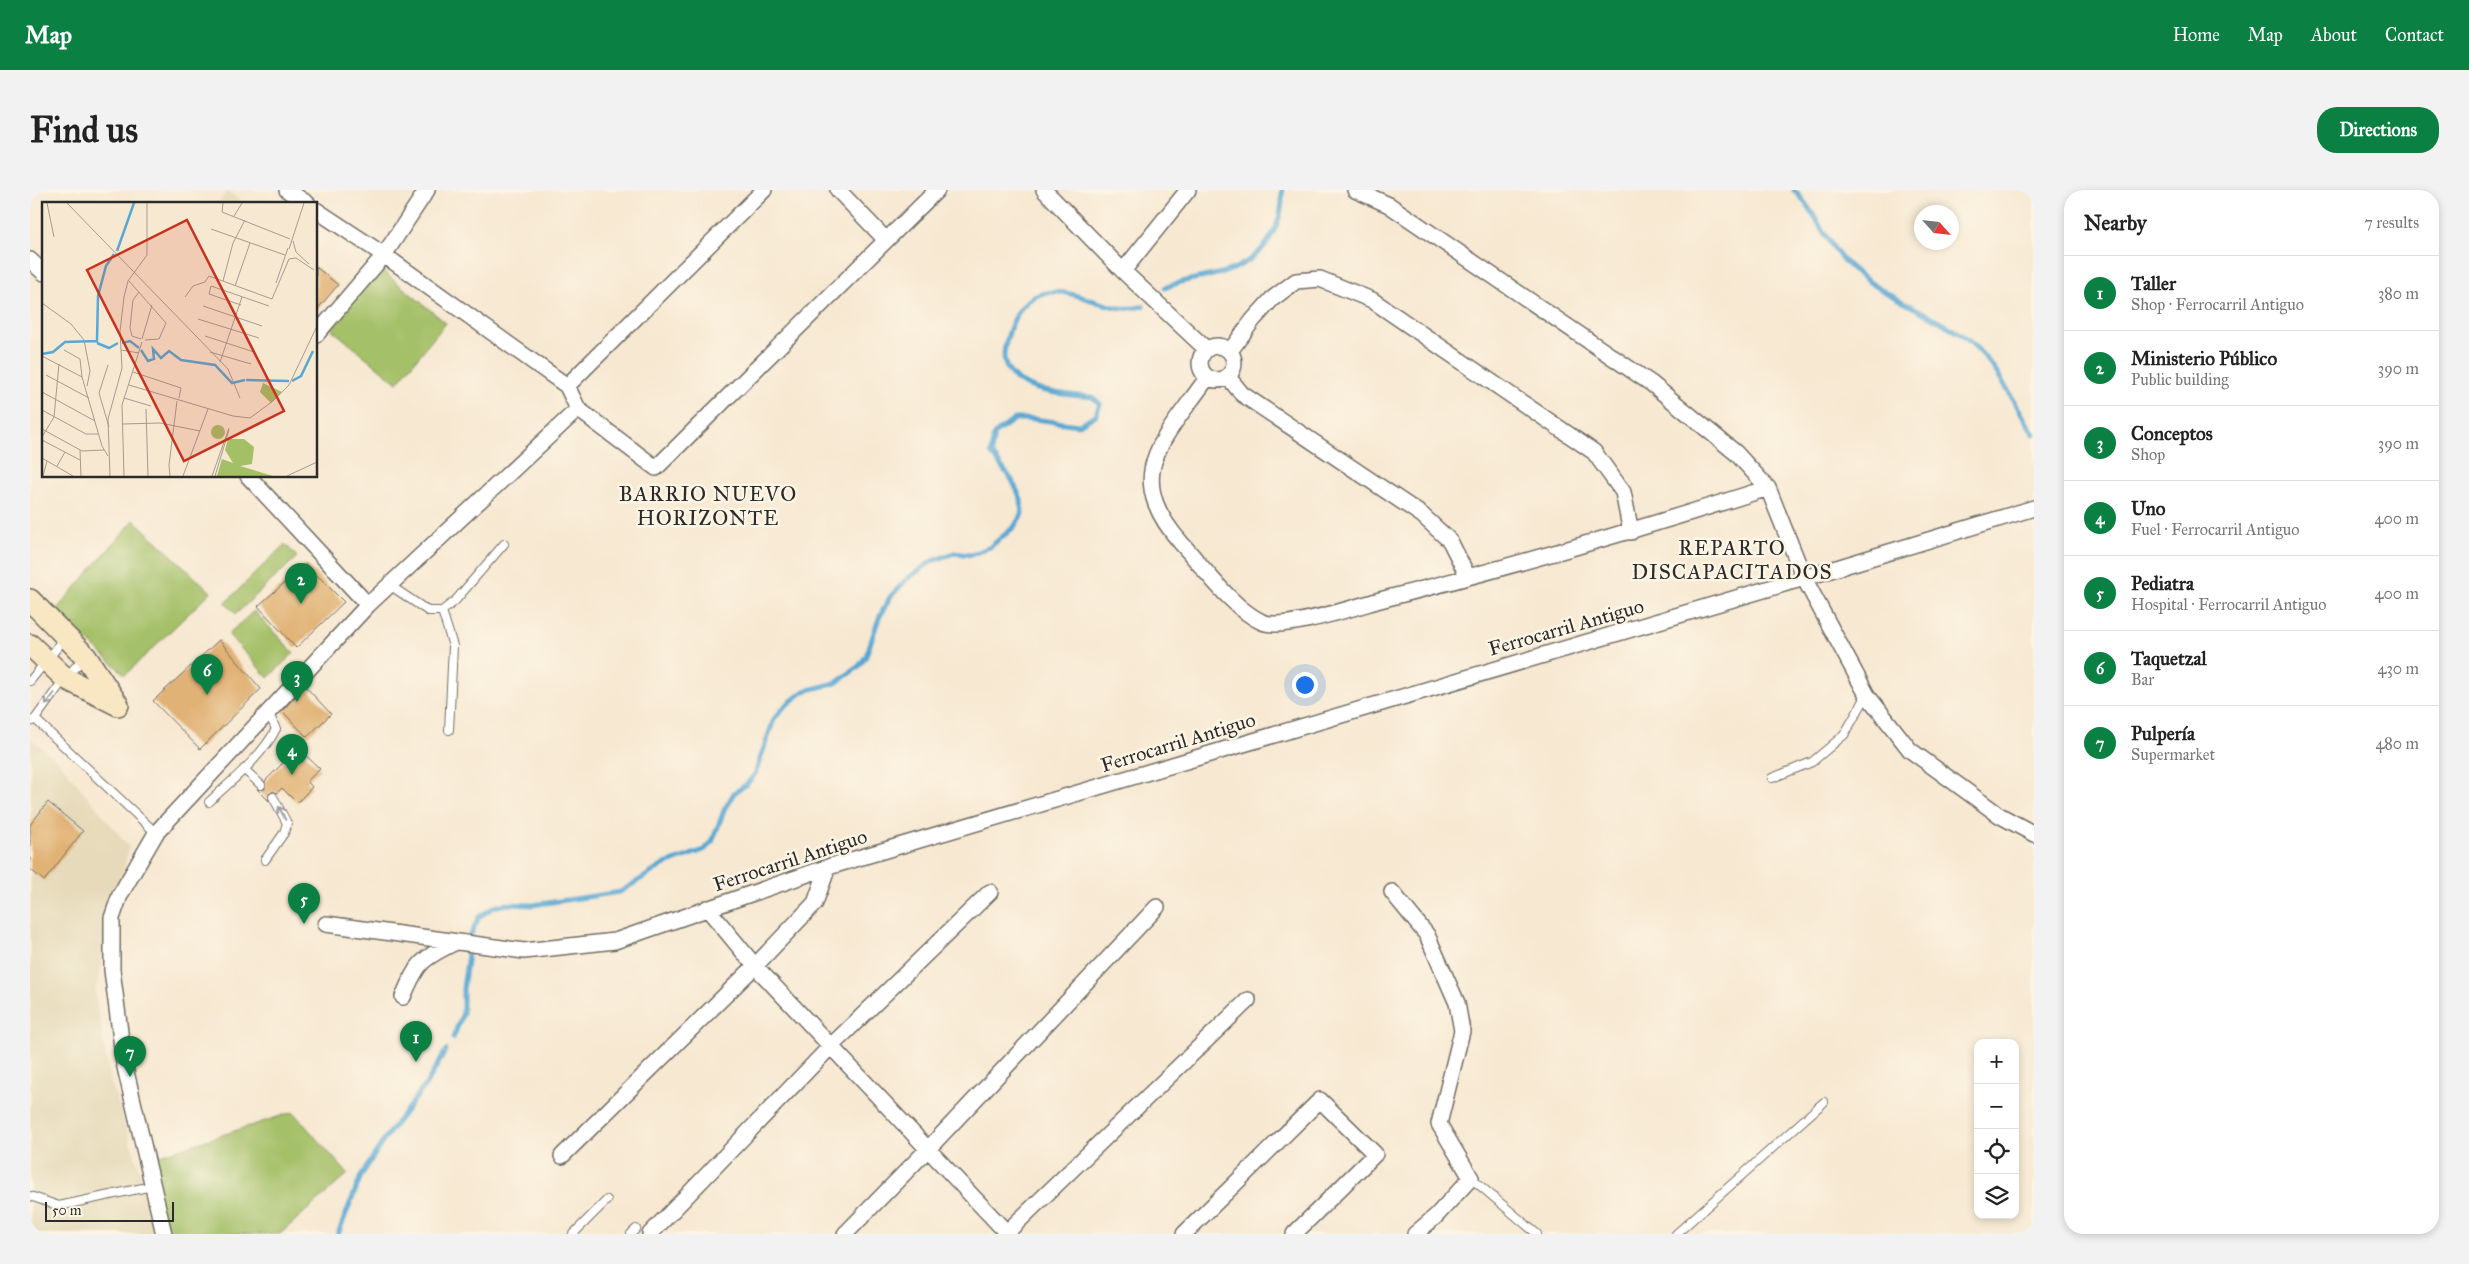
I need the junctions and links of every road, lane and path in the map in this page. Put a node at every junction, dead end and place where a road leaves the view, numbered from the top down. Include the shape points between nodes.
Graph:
1 (287, 190) edge
2 (427, 190) edge
3 (764, 190) edge
4 (838, 190) edge
5 (936, 190) edge
6 (1044, 190) edge
7 (1188, 190) edge
8 (1354, 190) edge
9 (305, 202) edge
10 (318, 211) edge
11 (886, 240) junction
12 (384, 255) junction
13 (30, 260) edge
14 (42, 271) edge
15 (1123, 271) junction
16 (318, 333) edge
17 (1206, 349) junction
18 (1230, 351) junction
19 (1228, 377) junction
20 (1207, 378) junction
21 (567, 386) junction
22 (578, 409) junction
23 (250, 478) edge
24 (1768, 488) junction
25 (2034, 508) edge
26 (1631, 532) junction
27 (504, 544) dead end
28 (1468, 578) junction
29 (1804, 578) junction
30 (388, 584) junction
31 (30, 600) edge
32 (368, 605) junction
33 (442, 611) junction
34 (66, 636) junction
35 (30, 645) edge
36 (86, 657) junction
37 (45, 660) junction
38 (65, 678) junction
39 (30, 681) edge
40 (1867, 696) junction
41 (268, 712) junction
42 (32, 721) edge
43 (449, 730) dead end
44 (244, 769) junction
45 (1772, 778) dead end
46 (261, 785) dead end
47 (273, 797) dead end
48 (209, 802) dead end
49 (156, 833) junction
50 (2034, 834) edge
51 (265, 860) dead end
52 (828, 867) junction
53 (990, 892) dead end
54 (1392, 892) dead end
55 (1157, 907) dead end
56 (707, 908) junction
57 (326, 924) dead end
58 (454, 942) junction
59 (755, 966) junction
60 (403, 998) dead end
61 (1248, 1000) dead end
62 (831, 1046) junction
63 (1824, 1102) dead end
64 (928, 1149) junction
65 (562, 1156) dead end
66 (1471, 1178) junction
67 (152, 1186) junction
68 (30, 1196) edge
69 (607, 1200) dead end
70 (639, 1232) edge
71 (1007, 1233) edge
72 (164, 1234) edge
73 (573, 1234) edge
74 (845, 1234) edge
75 (1184, 1234) edge
76 (1294, 1234) edge
77 (1415, 1234) edge
78 (1537, 1234) edge
79 (1676, 1234) edge

1 - 9 street
2 - 12 street
3 - 21 street
4 - 11 street
5 - 11 street
6 - 15 street
7 - 15 street
8 - 24 street via 1389,205 1652,384 1736,453
10 - 12 street
11 - 22 street via 656,468
12 - 16 street
12 - 21 street
13 - 14 street
15 - 17 street
17 - 18 street via 1214,345
17 - 20 street via 1199,358 1200,369
18 - 19 street via 1234,360
18 - 26 street via 1272,299 1296,281 1320,279 1372,300 1594,452 1623,492
19 - 20 street via 1217,381
19 - 28 street via 1242,394 1422,515 1450,541
20 - 28 street via 1158,448 1150,481 1153,499 1170,530 1242,610 1263,623 1279,625
21 - 22 street
22 - 30 street
23 - 32 street
24 - 26 street
24 - 29 street
25 - 29 street, Ferrocarril Antiguo
26 - 28 street
27 - 33 lane
29 - 40 street
29 - 52 street, Ferrocarril Antiguo
30 - 32 street
30 - 33 lane via 428,611
31 - 34 street
32 - 41 street
33 - 43 lane via 453,646
34 - 36 street
34 - 37 lane
35 - 37 street
36 - 38 lane
36 - 38 street via 118,705
37 - 38 street
37 - 39 lane
38 -> 42 lane
40 - 45 lane via 1844,735 1812,762
40 - 50 street via 1910,750 1999,815
41 - 44 lane via 276,729
41 - 49 street
42 - 49 lane
44 - 46 lane
44 - 48 lane
51 -> 47 lane via 284,833 287,823
49 - 67 street via 120,895 112,918 112,970 124,1063
52 - 56 street, Ferrocarril Antiguo
52 - 59 street via 815,903
53 - 62 street
54 - 66 street via 1427,935 1457,1003 1462,1031 1439,1124
55 - 64 street
56 - 58 street, Ferrocarril Antiguo via 615,941 524,951
56 - 59 street
57 - 58 street, Ferrocarril Antiguo
58 - 60 street via 428,955 417,968
59 - 62 street
59 - 65 street
61 - 71 street
62 - 64 street
62 - 70 street
63 - 79 lane
64 - 71 street
64 - 74 street
66 - 77 street
66 - 78 lane
67 - 68 lane via 59,1206
67 - 72 street
69 - 73 lane
75 - 76 street via 1320,1100 1374,1154

